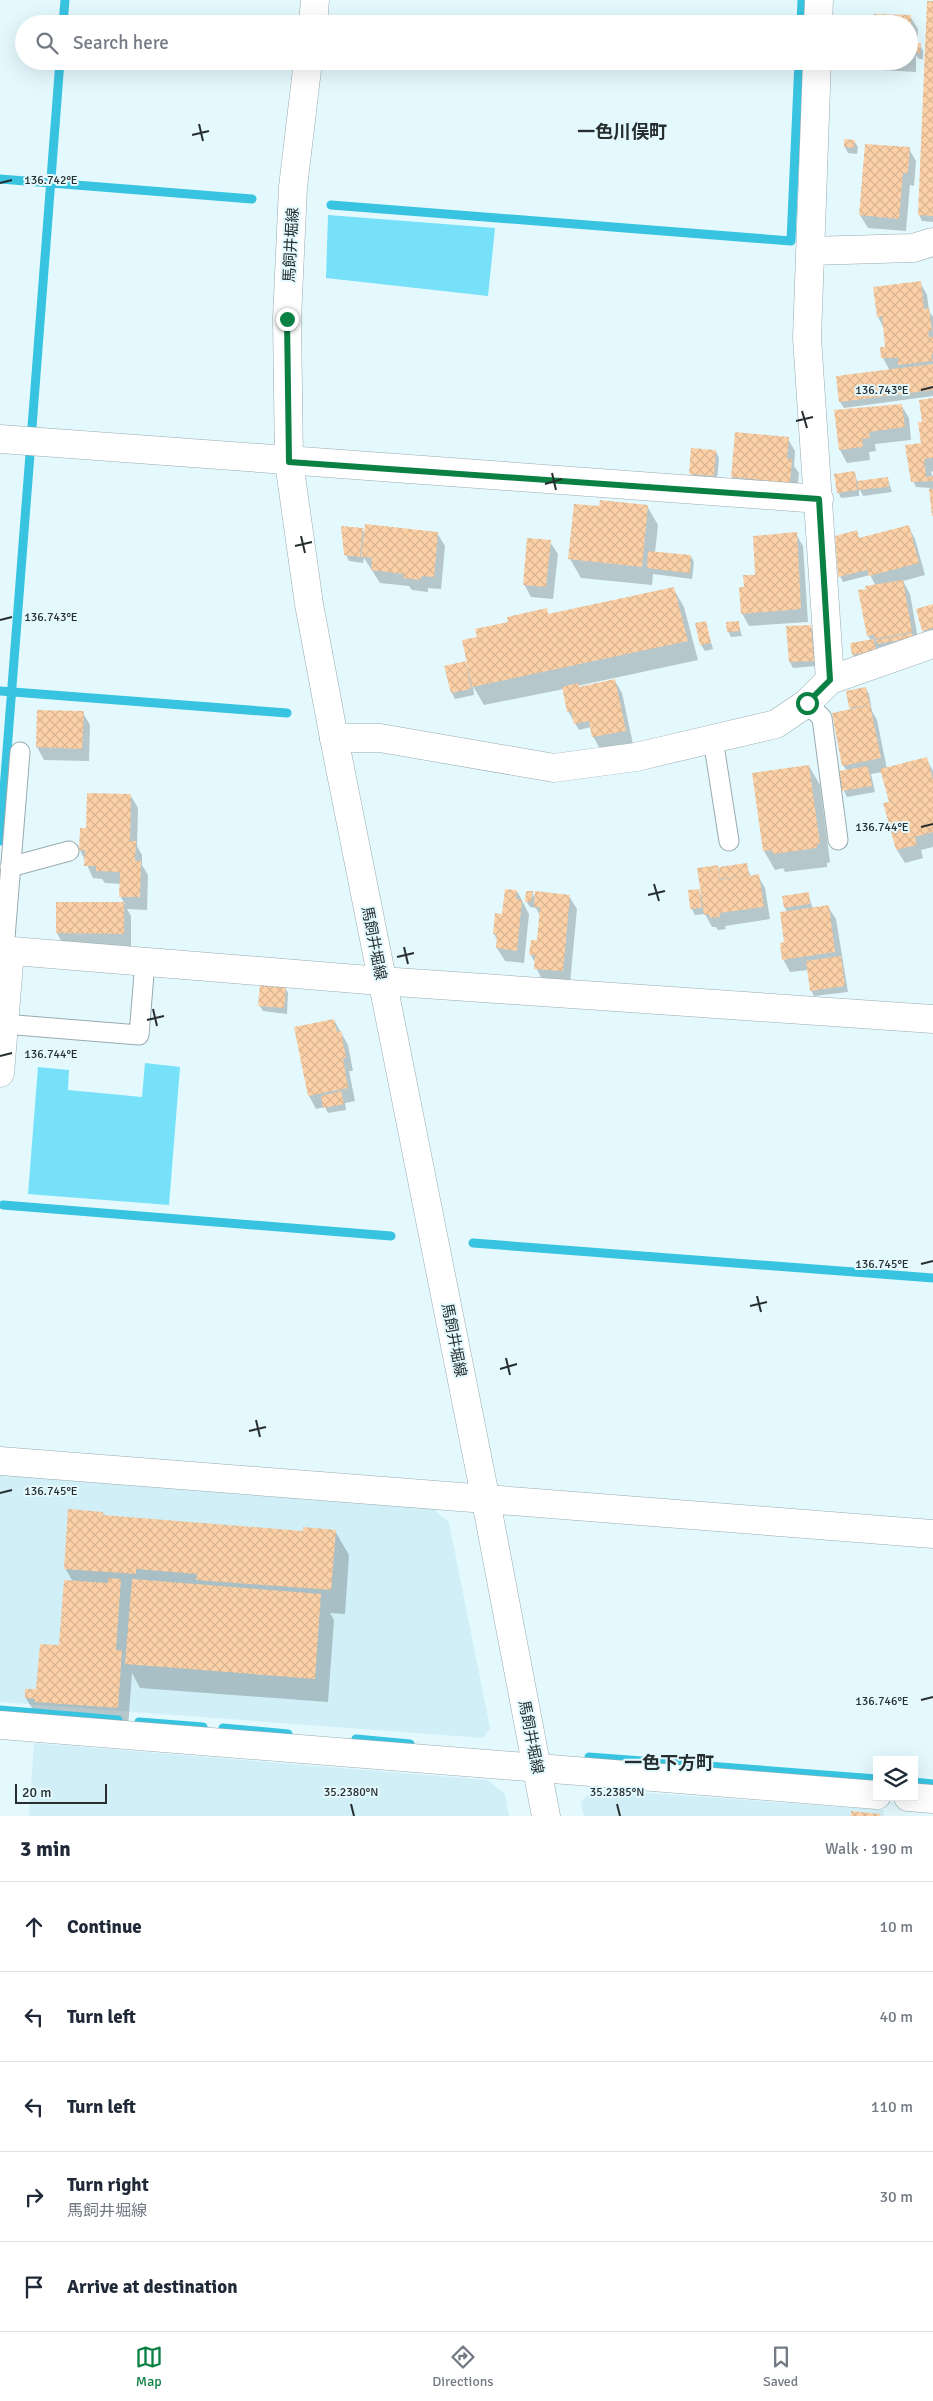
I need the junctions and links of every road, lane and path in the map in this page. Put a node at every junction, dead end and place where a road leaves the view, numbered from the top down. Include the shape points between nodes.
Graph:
1 (316, 0) edge
2 (819, 0) edge
3 (314, 15) edge
4 (818, 15) edge
5 (307, 70) edge
6 (817, 70) edge
7 (933, 242) edge
8 (810, 251) junction
9 (0, 439) edge
10 (289, 462) junction
11 (819, 499) junction
12 (933, 644) edge
13 (830, 680) junction
14 (807, 703) junction
15 (334, 738) junction
16 (713, 739) junction
17 (20, 752) dead end
18 (838, 840) dead end
19 (729, 841) dead end
20 (70, 851) dead end
21 (10, 867) junction
22 (5, 950) edge
23 (146, 962) junction
24 (381, 981) junction
25 (933, 1020) edge
26 (4, 1024) junction
27 (0, 1073) edge
28 (0, 1461) edge
29 (486, 1500) junction
30 (933, 1534) edge
31 (0, 1725) edge
32 (536, 1767) junction
33 (873, 1795) edge
34 (918, 1798) edge
35 (933, 1799) edge
36 (546, 1816) edge

1 - 3 street
2 - 4 street
5 - 10 street, 馬飼井堀線 via 294,187 287,319
6 - 8 street
7 - 8 street via 913,248
8 - 11 street via 807,338
9 - 10 street
10 - 11 street
10 - 15 street, 馬飼井堀線 via 309,604
11 - 13 street
12 - 13 street
13 - 14 street
14 - 16 street via 776,724
14 - 18 lane via 822,718
15 - 16 street via 380,738 554,768 636,757
15 - 24 street, 馬飼井堀線
16 - 19 lane
17 - 21 lane
20 - 21 lane
21 - 22 lane
22 - 23 street
22 - 26 street
23 - 24 street
23 - 26 lane via 139,1035
24 - 25 street
24 - 29 street, 馬飼井堀線
26 - 27 street
28 - 29 street
29 - 30 street
29 - 32 street, 馬飼井堀線
31 - 32 street
32 - 33 street
32 - 36 street, 馬飼井堀線
34 - 35 street

